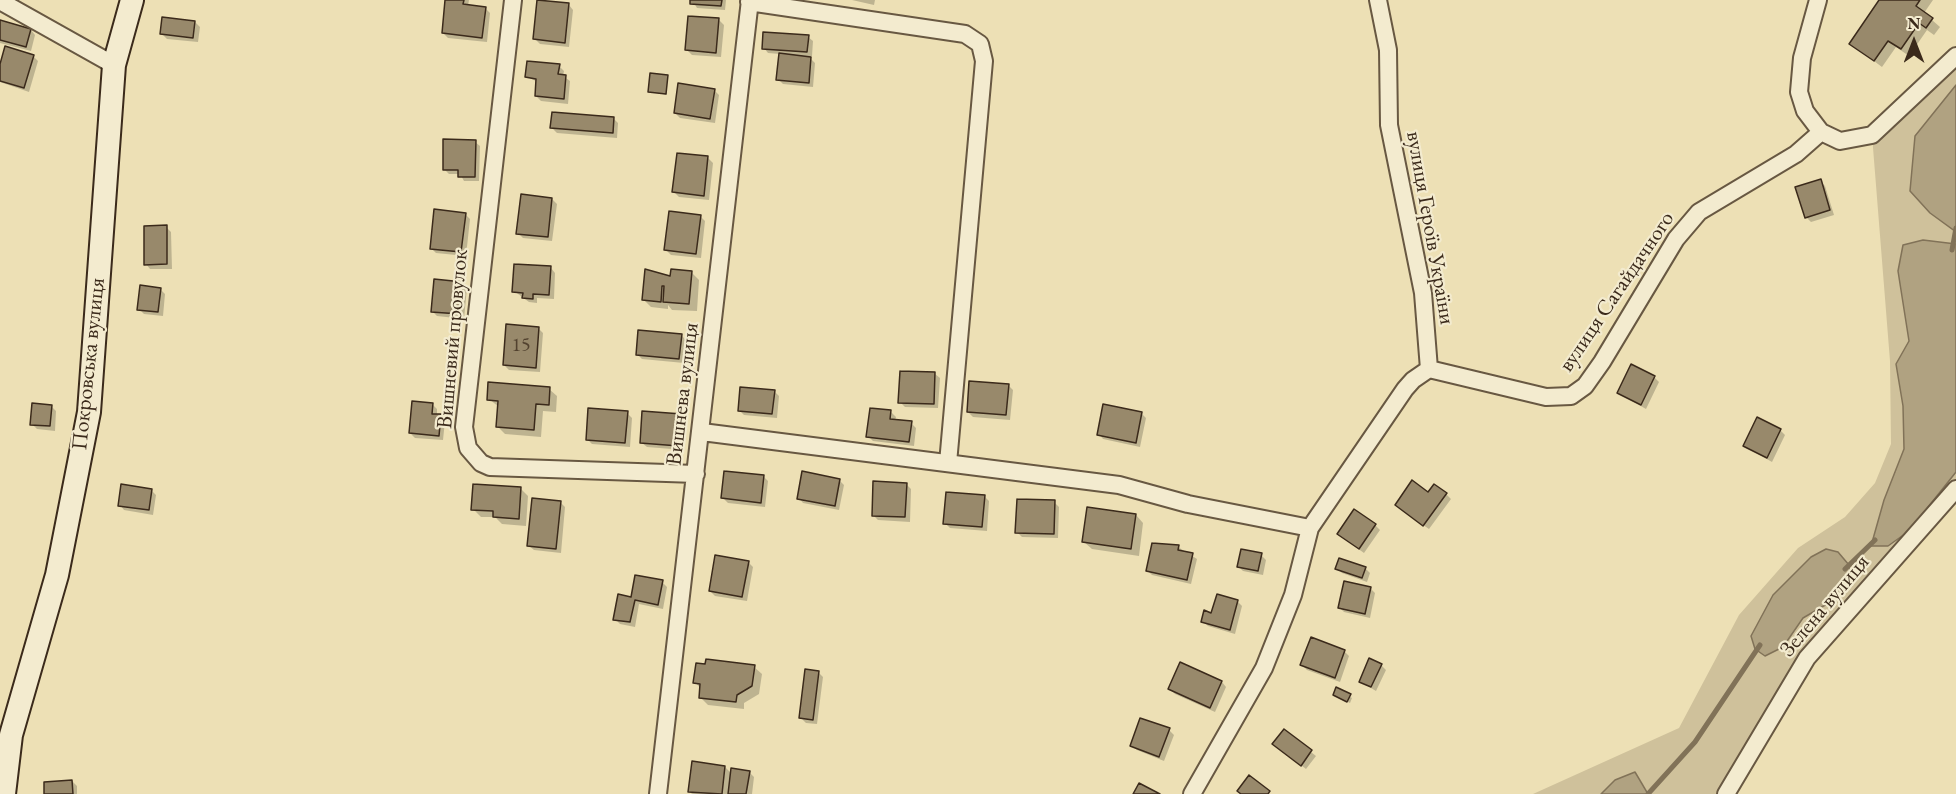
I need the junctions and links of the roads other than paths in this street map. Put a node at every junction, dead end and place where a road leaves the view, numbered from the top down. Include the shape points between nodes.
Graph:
1 (132, 0) edge
2 (513, 0) edge
3 (1378, 0) edge
4 (1818, 0) edge
5 (0, 1) edge
6 (749, 1) edge
7 (1956, 56) edge
8 (114, 65) junction
9 (1821, 132) junction
10 (1429, 369) junction
11 (702, 432) junction
12 (948, 463) junction
13 (696, 474) junction
14 (1956, 489) edge
15 (1310, 528) junction
16 (4, 794) edge
17 (658, 794) edge
18 (1192, 794) edge
19 (1726, 794) edge

1 - 8 street, Покровська вулиця
2 - 13 street, Вишневий провулок via 464,427 468,448 490,467
3 - 10 street, вулиця Героїв України via 1388,50 1389,125 1423,293
4 - 9 street via 1802,58 1799,92 1805,111
5 - 8 street
6 - 11 street, Вишнева вулиця
6 - 12 street via 965,34 980,44 984,60
7 - 9 street via 1872,135 1840,141
8 - 16 street, Покровська вулиця via 89,412 57,575 11,735
9 - 10 street, вулиця Сагайдачного via 1796,154 1711,203 1687,224 1602,362 1585,386 1571,396 1546,397
10 - 15 street via 1405,389
11 - 12 street
11 - 13 street, Вишнева вулиця
12 - 15 street via 1119,485 1188,504
13 - 17 street, Вишнева вулиця
14 - 19 street, Зелена вулиця via 1807,658
15 - 18 street via 1293,595 1263,668

